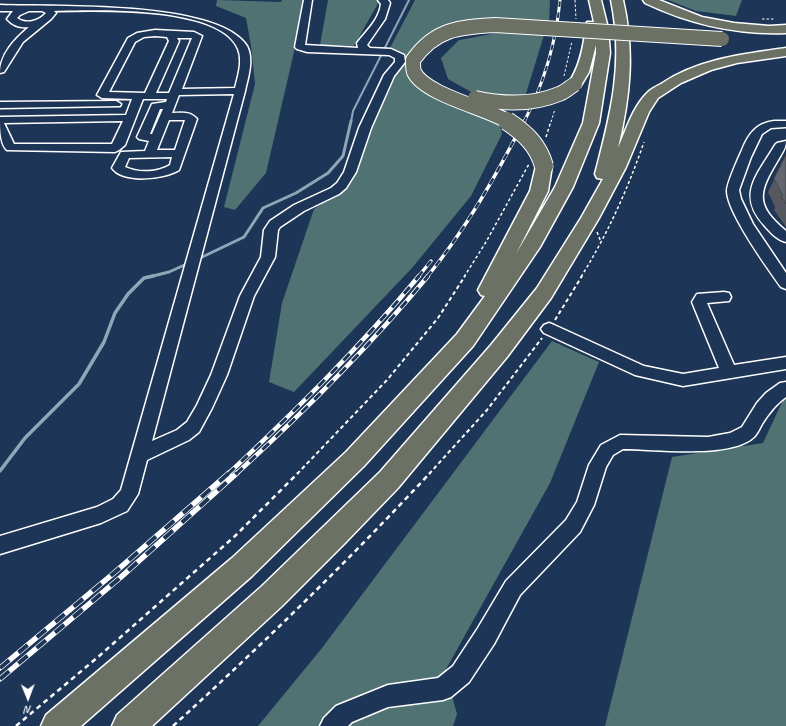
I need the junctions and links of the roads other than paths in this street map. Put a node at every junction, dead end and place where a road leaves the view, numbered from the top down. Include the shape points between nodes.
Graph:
1 (308, 0) edge
2 (382, 0) edge
3 (590, 0) edge
4 (595, 0) edge
5 (617, 0) edge
6 (649, 0) edge
7 (0, 8) edge
8 (42, 8) junction
9 (87, 8) junction
10 (29, 9) junction
11 (0, 11) edge
12 (45, 19) junction
13 (14, 21) junction
14 (786, 29) edge
15 (171, 35) junction
16 (786, 38) edge
17 (19, 40) junction
18 (725, 43) junction
19 (786, 44) edge
20 (368, 50) junction
21 (786, 52) edge
22 (0, 70) edge
23 (240, 91) junction
24 (173, 97) junction
25 (141, 99) junction
26 (0, 105) edge
27 (165, 117) junction
28 (129, 118) junction
29 (0, 120) edge
30 (786, 124) edge
31 (0, 126) edge
32 (156, 138) junction
33 (786, 144) edge
34 (150, 154) junction
35 (178, 159) junction
36 (590, 218) junction
37 (786, 238) edge
38 (786, 284) edge
39 (724, 297) dead end
40 (549, 329) dead end
41 (786, 363) edge
42 (729, 372) junction
43 (786, 388) edge
44 (388, 424) junction
45 (140, 455) junction
46 (0, 545) edge
47 (57, 726) edge
48 (128, 726) edge
49 (332, 726) edge

1 - 20 street via 300,47
2 - 20 street via 386,3 386,9 362,43
3 - 18 highway, bridge via 592,27 580,78 569,82 559,94 534,101 484,100 457,94 431,77 426,70 426,56 430,49 446,39 480,31 502,30
4 - 44 highway via 603,53 598,87 591,123 564,188 531,247 466,340
5 - 36 highway via 625,54 622,89 616,125
6 - 14 highway via 690,17 721,24
7 - 10 street
8 - 9 street
8 - 10 street
8 - 12 street via 51,13
9 - 12 street
9 - 23 street via 165,10 186,13 216,24 236,38 242,46 246,63
10 - 13 street via 15,14 12,18
11 - 13 street
12 - 13 street via 25,24
12 - 17 street
13 - 17 street
15 - 24 street via 194,35 197,38
15 - 25 street via 174,40
15 - 25 street via 145,34 131,40 102,95
16 - 18 highway
17 - 22 street
18 - 19 highway via 774,46
18 - 44 highway, bridge via 530,27 482,26 440,33 419,49 413,69 420,79 439,94 503,118 529,136 540,152 537,164 539,191 489,289
20 - 45 street via 391,52 400,57 400,62 389,75 364,128 350,172 335,191 299,208 275,224 271,230 268,257 247,296 219,375 204,408 193,426 182,435
21 - 36 highway via 706,67 676,80 653,95 641,112 618,167
23 - 24 street
23 - 45 street
24 - 25 street
24 - 27 street
24 - 32 street via 156,106 143,137
25 - 26 street
25 - 28 street
27 - 32 street
27 - 35 street via 190,117
28 - 29 street
28 - 31 street via 119,145 110,149 11,148
30 - 38 street via 772,123 760,128 754,137 734,190 734,198
32 - 34 street
33 - 37 street via 781,145 763,175 756,195 758,206 767,220
34 - 35 street
34 - 35 street via 125,155 118,168 128,174 160,173 172,169
36 - 48 highway via 544,293 499,351 389,480 272,596
39 - 42 street via 702,298 699,302
40 - 42 street via 640,371 684,380
41 - 42 street
43 - 49 street via 763,408 748,432 733,440 708,444 620,442 608,450 598,466 584,505 573,526 513,588 461,674 443,689 388,696 344,714
44 - 47 highway via 242,567
45 - 46 street via 129,494 120,505 101,514

